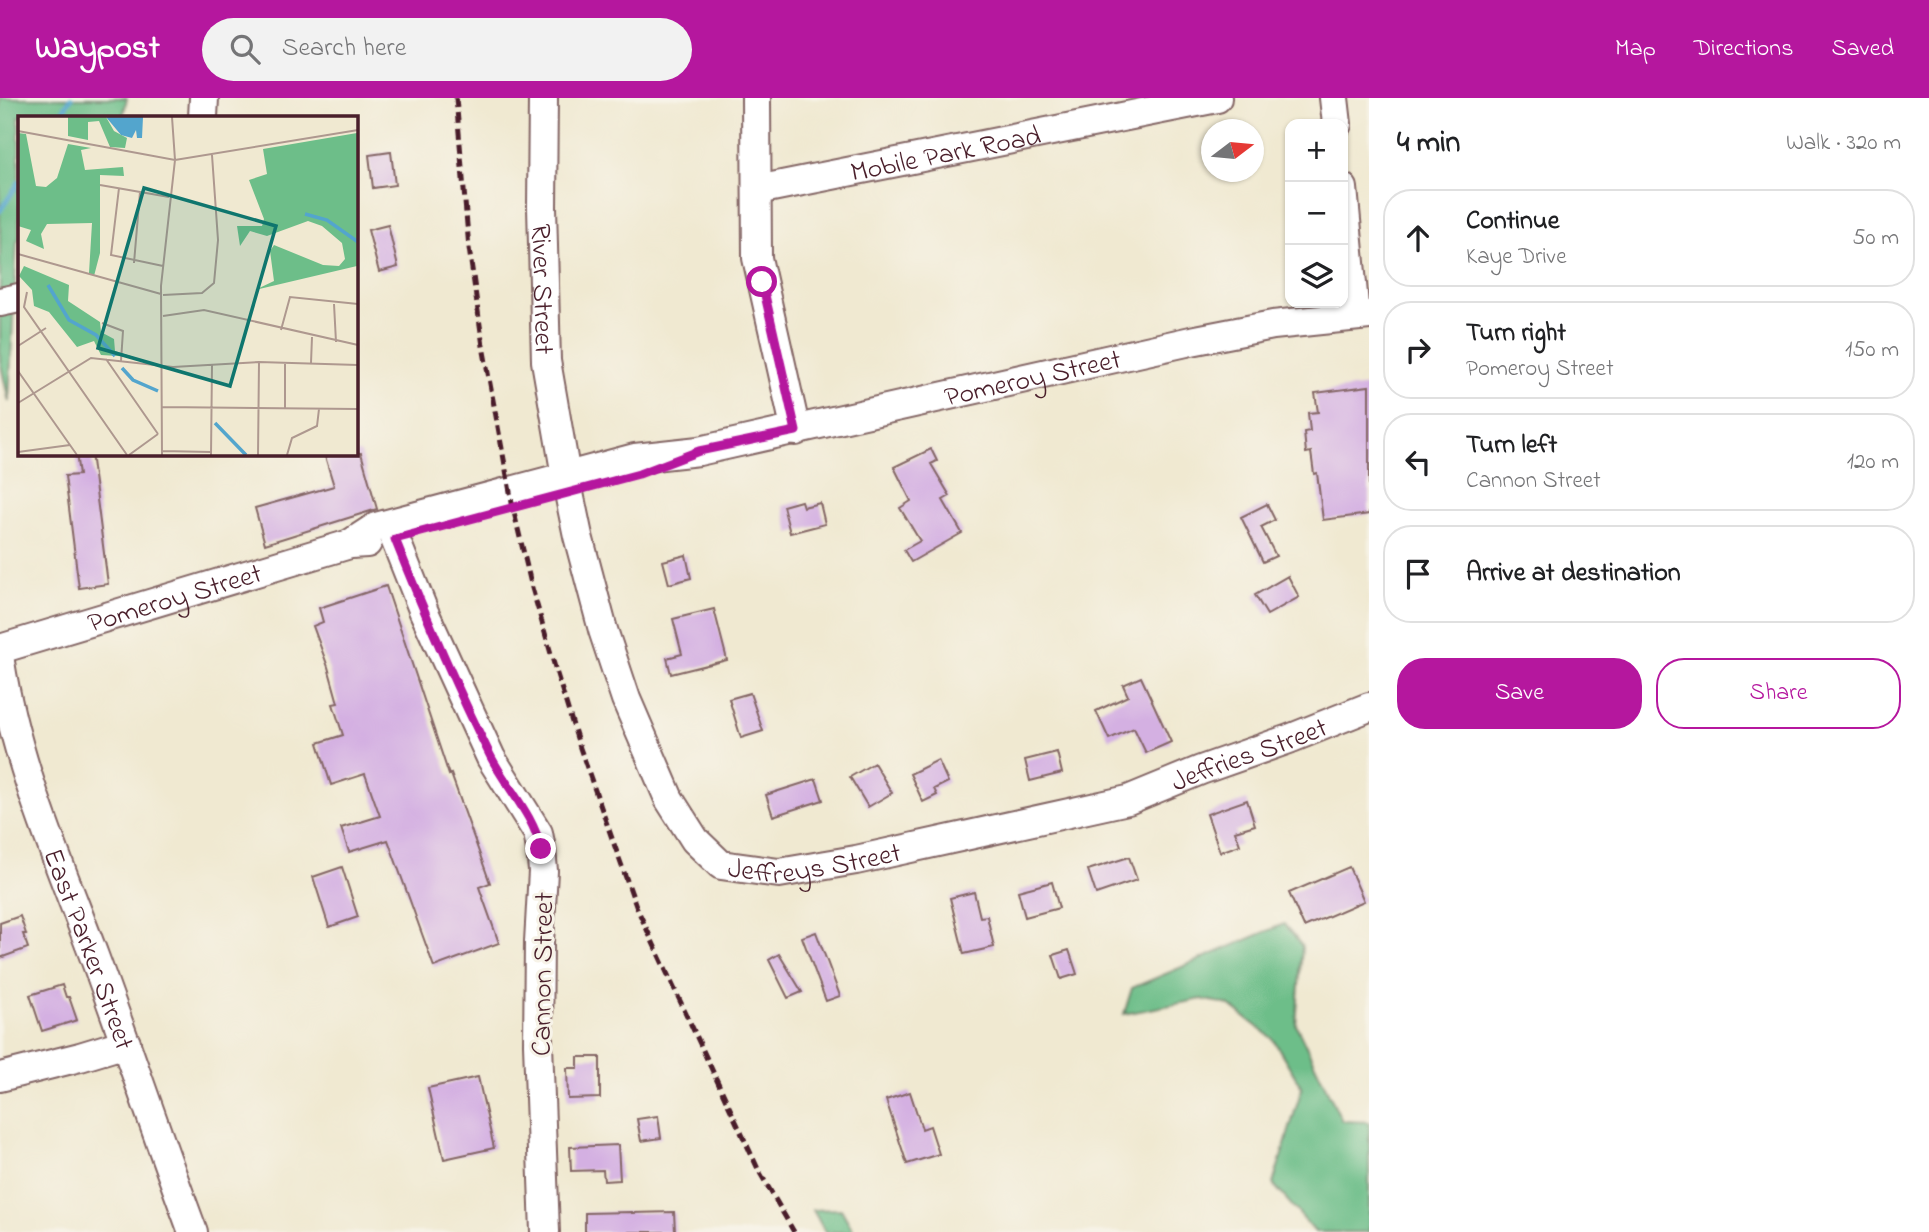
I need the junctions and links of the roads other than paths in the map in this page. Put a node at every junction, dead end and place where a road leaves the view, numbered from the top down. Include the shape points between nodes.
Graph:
1 (204, 98) edge
2 (543, 98) edge
3 (756, 98) edge
4 (1217, 98) edge
5 (1334, 98) edge
6 (202, 116) edge
7 (1336, 119) edge
8 (757, 190) junction
9 (1348, 221) edge
10 (18, 298) edge
11 (0, 302) edge
12 (1362, 315) edge
13 (796, 431) junction
14 (567, 484) junction
15 (395, 539) junction
16 (350, 544) junction
17 (603, 630) joint
18 (0, 649) edge
19 (0, 662) edge
20 (1369, 707) edge
21 (1128, 800) joint
22 (126, 1043) junction
23 (0, 1077) edge
24 (193, 1232) edge
25 (545, 1232) edge

1 - 6 street
2 - 14 street, River Street via 546,360
3 - 8 street
4 - 8 street, Mobile Park Road
5 - 7 street
8 - 13 street via 757,258
9 - 12 street
10 - 11 street
12 - 13 street, Pomeroy Street via 1191,341
13 - 14 street, Pomeroy Street via 699,451 639,474
14 - 15 street, Pomeroy Street
14 - 16 street, Pomeroy Street via 376,527
14 - 17 street, River Street
15 - 16 street, Pomeroy Street
15 - 25 street, Cannon Street via 486,746 538,833 543,871 538,1044
16 - 18 street, Pomeroy Street
17 - 21 street, Jeffreys Street via 626,699 669,799 695,840 721,865 779,873
19 - 22 street, East Parker Street via 16,741 32,790
20 - 21 street, Jeffries Street
22 - 23 street
22 - 24 street, East Parker Street

